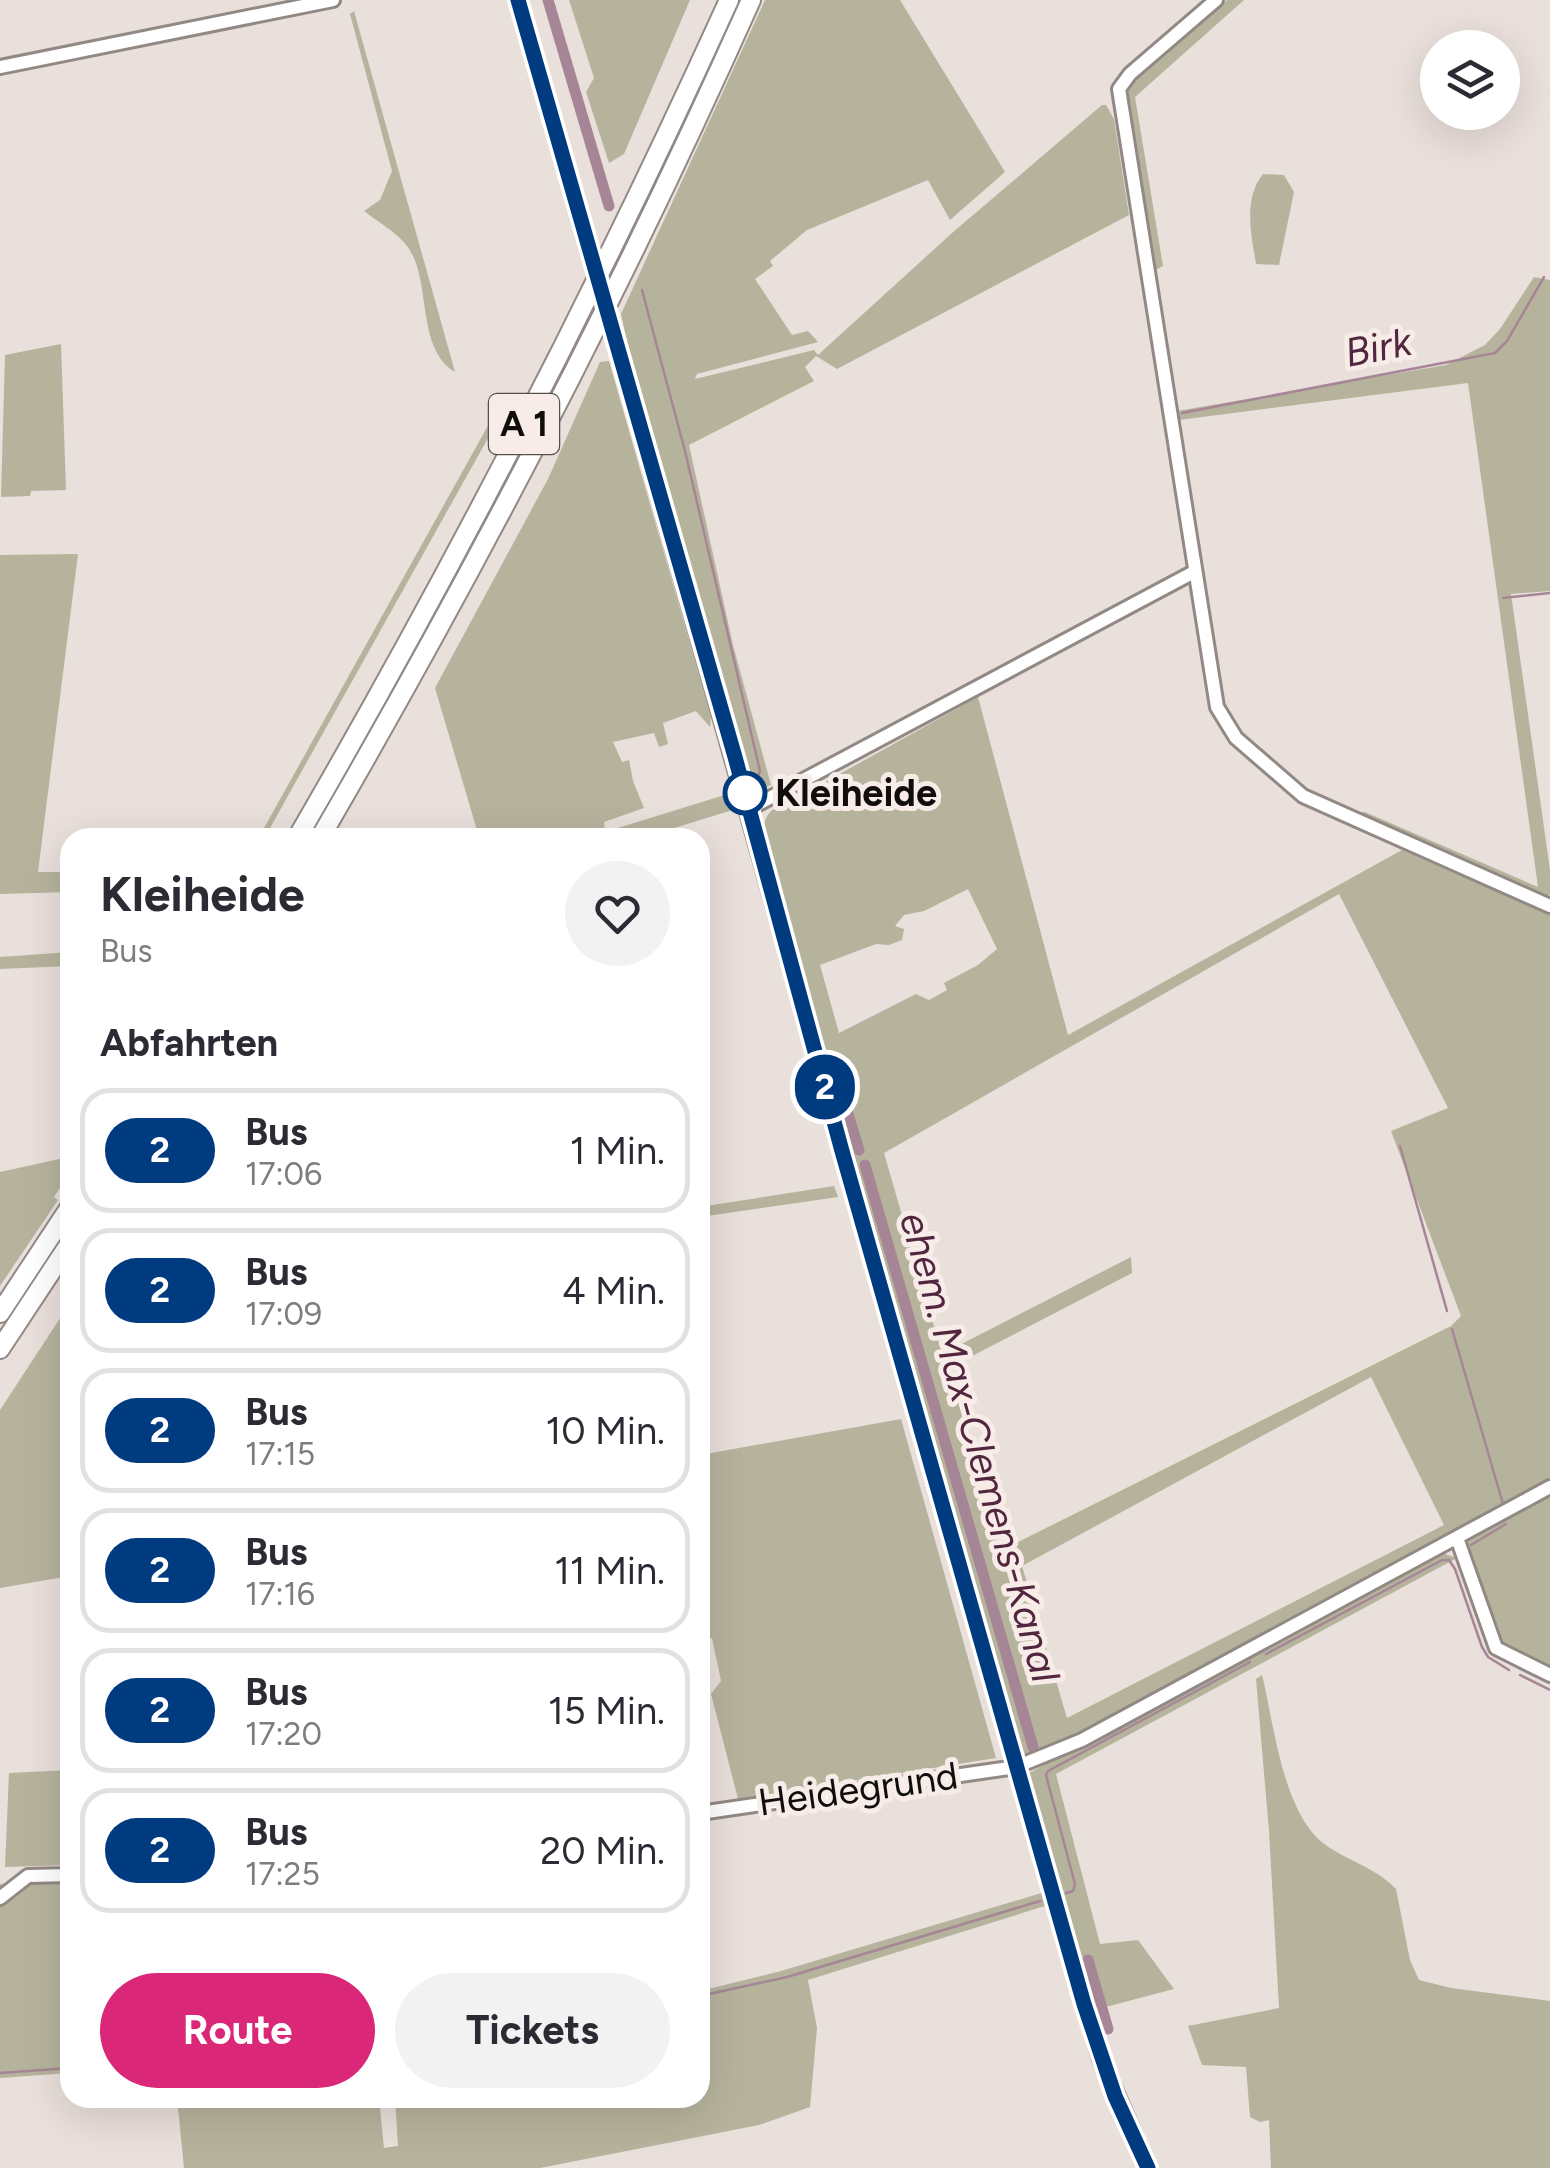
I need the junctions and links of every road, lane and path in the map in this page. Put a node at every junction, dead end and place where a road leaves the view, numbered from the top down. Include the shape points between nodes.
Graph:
1 (334, 0) edge
2 (518, 0) edge
3 (729, 0) edge
4 (751, 0) edge
5 (1216, 0) edge
6 (0, 67) edge
7 (1194, 572) junction
8 (749, 809) junction
9 (303, 828) edge
10 (326, 828) edge
11 (1550, 906) edge
12 (60, 1222) edge
13 (60, 1258) edge
14 (0, 1313) edge
15 (0, 1348) edge
16 (1550, 1488) edge
17 (1457, 1538) junction
18 (1550, 1675) edge
19 (1016, 1767) junction
20 (710, 1812) edge
21 (60, 1875) edge
22 (0, 1898) edge
23 (1148, 2168) edge

1 - 6 street
2 - 8 main road, bridge
3 - 9 highway, A 1 via 504,462
4 - 10 highway, A 1 via 558,402
5 - 7 street via 1119,89
7 - 8 street
7 - 11 street via 1216,707 1236,738 1303,796
8 - 19 main road
12 - 14 highway
13 - 15 highway
16 - 17 street, Heidegrund
17 - 18 street via 1496,1648
17 - 19 street, Heidegrund via 1082,1740
19 - 20 street, Heidegrund
19 - 23 main road via 1101,2058
21 - 22 street via 28,1876

